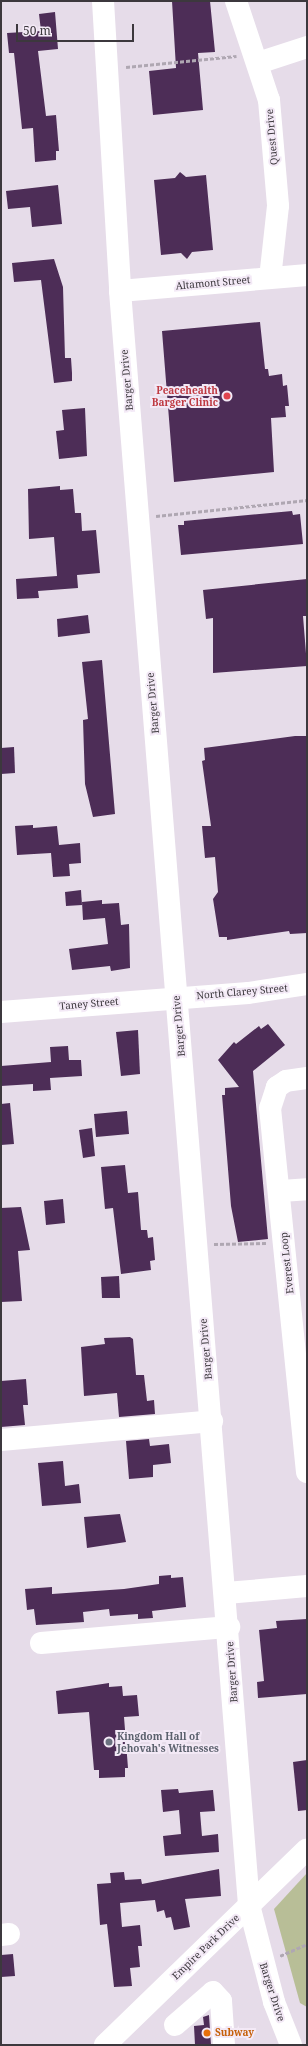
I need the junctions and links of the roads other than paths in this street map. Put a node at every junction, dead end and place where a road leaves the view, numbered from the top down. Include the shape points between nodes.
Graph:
1 (104, 1) edge
2 (236, 1) edge
3 (307, 47) edge
4 (255, 56) junction
5 (307, 275) edge
6 (270, 278) junction
7 (120, 291) junction
8 (307, 984) edge
9 (176, 997) junction
10 (1, 1012) edge
11 (307, 1078) edge
12 (307, 1189) edge
13 (281, 1191) junction
14 (302, 1362) edge
15 (212, 1421) junction
16 (1, 1440) edge
17 (307, 1472) edge
18 (307, 1586) edge
19 (226, 1593) junction
20 (229, 1627) junction
21 (41, 1643) dead end
22 (307, 1849) edge
23 (249, 1905) junction
24 (175, 2025) dead end
25 (105, 2045) edge
26 (224, 2045) edge
27 (291, 2045) edge

1 - 7 main road, Barger Drive
2 - 4 main road, Quest Drive
3 - 4 main road
4 - 6 main road, Quest Drive via 269,100 278,206
5 - 6 main road, Altamont Street
6 - 7 main road, Altamont Street
7 - 9 main road, Barger Drive
8 - 9 main road, North Clarey Street via 248,993
9 - 10 main road, Taney Street
9 - 15 main road, Barger Drive
11 - 13 main road, Everest Loop via 286,1081 276,1087 272,1096
12 - 13 main road
13 - 14 main road, Everest Loop via 284,1244
14 - 17 main road, Everest Loop
15 - 16 main road
15 - 19 main road, Barger Drive
18 - 19 main road
19 - 20 main road, Barger Drive
20 - 21 main road
20 - 23 main road, Barger Drive
22 - 23 main road, Empire Park Drive
23 - 25 main road, Empire Park Drive
23 - 27 main road, Barger Drive via 264,1966
24 - 26 main road via 213,1992 221,2001

